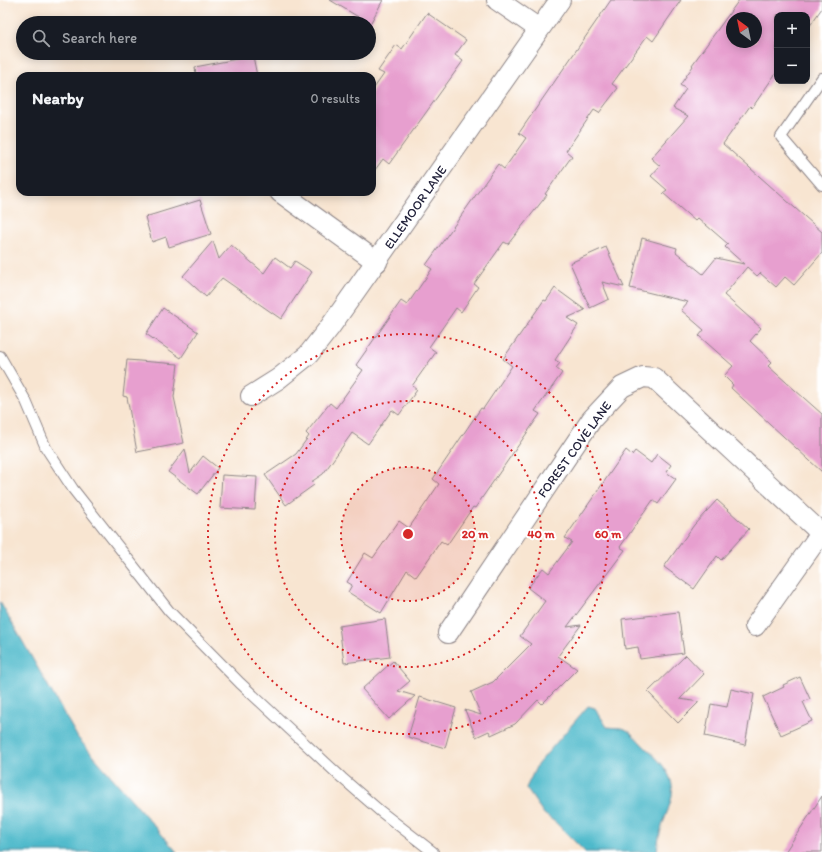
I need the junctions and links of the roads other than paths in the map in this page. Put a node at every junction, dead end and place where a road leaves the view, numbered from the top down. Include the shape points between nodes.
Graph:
1 (497, 0) edge
2 (560, 0) edge
3 (539, 29) junction
4 (822, 78) edge
5 (822, 185) edge
6 (286, 196) edge
7 (377, 262) junction
8 (0, 356) edge
9 (251, 396) dead end
10 (822, 533) edge
11 (755, 626) dead end
12 (448, 633) dead end
13 (434, 852) edge

1 - 3 street
2 - 3 street, ELLEMOOR LANE
3 - 7 street, ELLEMOOR LANE
4 - 5 lane via 781,137
6 - 7 street
7 - 9 street, ELLEMOOR LANE via 308,355
8 - 13 lane via 26,401 46,448 73,489 169,611 240,683 342,778
10 - 11 street
10 - 12 street, FOREST COVE LANE via 654,378 643,377 622,387 592,419

